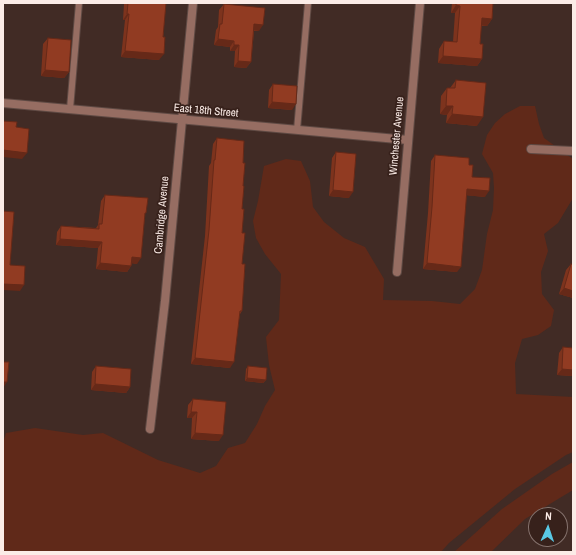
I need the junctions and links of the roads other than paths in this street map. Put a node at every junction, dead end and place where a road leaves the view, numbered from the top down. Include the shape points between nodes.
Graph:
1 (79, 3) edge
2 (192, 3) edge
3 (308, 3) edge
4 (420, 3) edge
5 (3, 103) edge
6 (70, 110) junction
7 (182, 120) junction
8 (297, 130) junction
9 (408, 140) junction
10 (531, 149) dead end
11 (573, 151) edge
12 (397, 272) dead end
13 (150, 429) dead end

1 - 6 lane
2 - 7 street, Cambridge Avenue
3 - 8 lane
4 - 9 street, Winchester Avenue
5 - 6 street, East 18th Street
6 - 7 street, East 18th Street
7 - 8 street, East 18th Street
7 - 13 street, Cambridge Avenue
8 - 9 street, East 18th Street
9 - 12 street, Winchester Avenue
10 - 11 street

